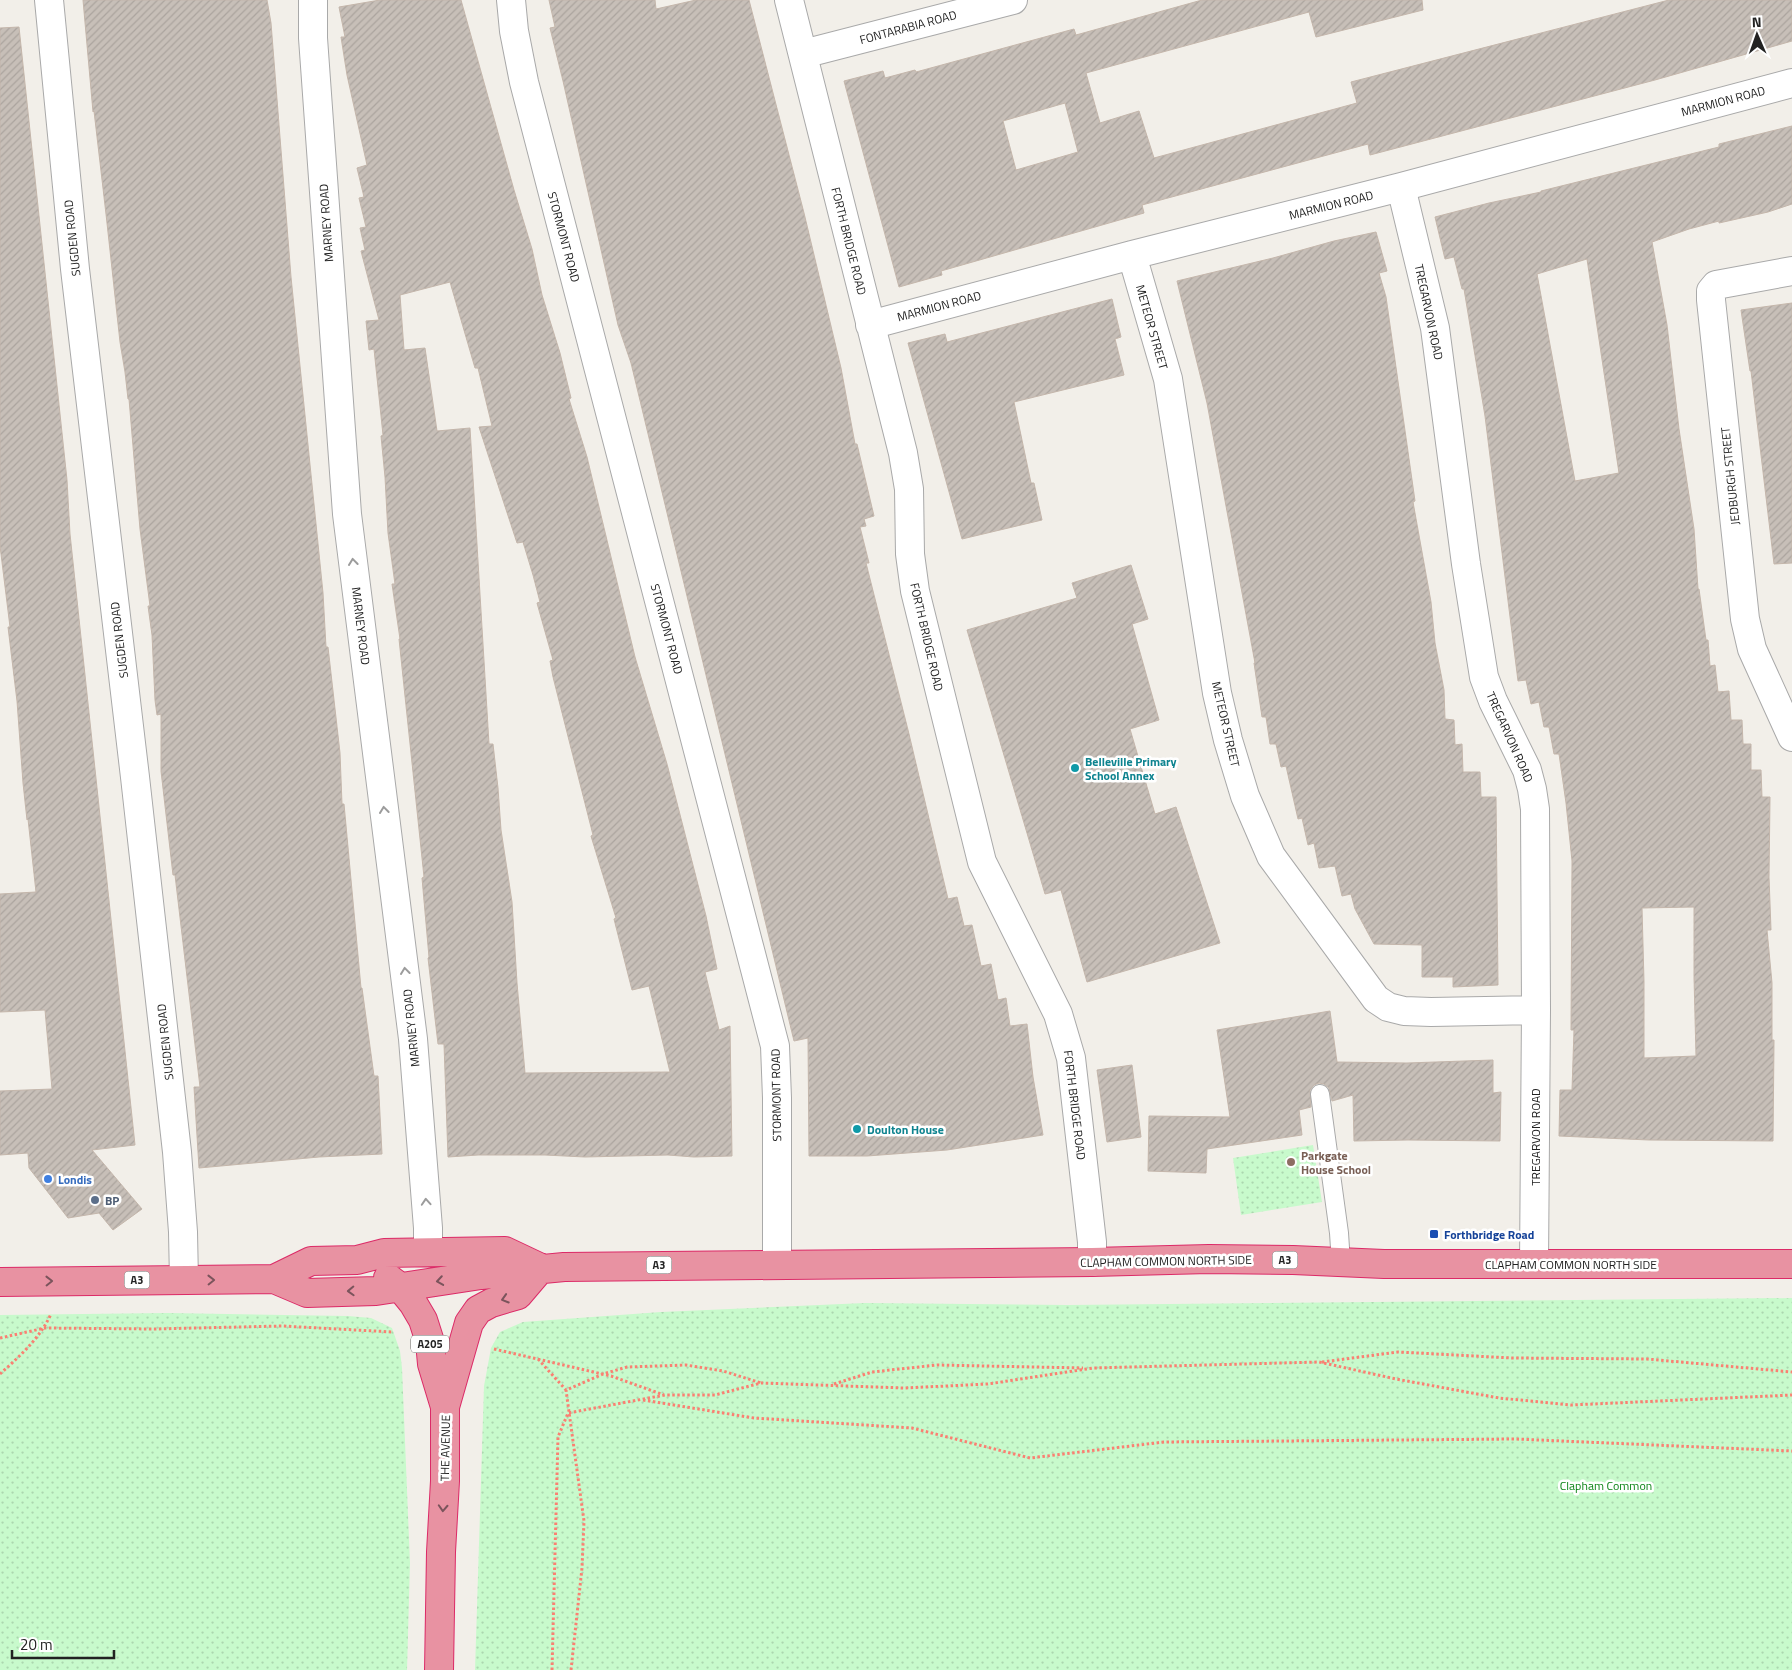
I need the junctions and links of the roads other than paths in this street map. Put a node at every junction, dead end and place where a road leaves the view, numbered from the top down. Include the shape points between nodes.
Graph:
1 (49, 0) edge
2 (313, 0) edge
3 (512, 0) edge
4 (789, 0) edge
5 (1013, 0) edge
6 (803, 54) junction
7 (1792, 83) edge
8 (1401, 187) junction
9 (1132, 254) junction
10 (1792, 271) edge
11 (870, 325) junction
12 (1792, 737) edge
13 (1536, 1010) junction
14 (1320, 1094) dead end
15 (428, 1251) junction
16 (357, 1260) junction
17 (1092, 1262) junction
18 (1341, 1262) junction
19 (777, 1264) junction
20 (1534, 1264) junction
21 (1792, 1264) edge
22 (541, 1268) junction
23 (274, 1279) junction
24 (184, 1280) junction
25 (0, 1282) edge
26 (400, 1287) junction
27 (445, 1406) junction
28 (439, 1670) edge

1 - 24 street, SUGDEN ROAD via 75,269 177,1152
15 -> 2 street, MARNEY ROAD via 413,1039 347,514 313,38
3 - 19 street, STORMONT ROAD via 514,31 524,82 775,1046
4 - 6 street, FORTH BRIDGE ROAD
5 - 6 street, FONTARABIA ROAD
6 - 11 street, FORTH BRIDGE ROAD
7 - 8 street, MARMION ROAD
8 - 9 street, MARMION ROAD
8 - 13 street, TREGARVON ROAD via 1435,328 1484,677 1492,701 1527,770 1532,789 1535,809
9 - 11 street, MARMION ROAD
9 - 13 street, METEOR STREET via 1168,378 1217,693 1245,796 1271,856 1376,999 1388,1007 1431,1012
10 - 12 street, JEDBURGH STREET via 1716,285 1711,291 1745,619 1752,649
11 - 17 street, FORTH BRIDGE ROAD via 894,415 909,489 910,554 915,591 982,862 1058,1014 1071,1058
13 - 20 street, TREGARVON ROAD
14 - 18 lane
15 - 16 highway, CLAPHAM COMMON NORTH SIDE / A3 via 384,1253
15 - 22 highway, CLAPHAM COMMON NORTH SIDE / A3 via 505,1251
16 - 23 highway, CLAPHAM COMMON NORTH SIDE / A3 via 311,1261
16 - 26 highway, THE AVENUE / A205 via 378,1270
17 - 18 highway, CLAPHAM COMMON NORTH SIDE / A3 via 1210,1259
17 - 19 highway, CLAPHAM COMMON NORTH SIDE / A3
18 - 20 highway, CLAPHAM COMMON NORTH SIDE / A3
19 - 22 highway, CLAPHAM COMMON NORTH SIDE / A3
20 - 21 highway, CLAPHAM COMMON NORTH SIDE / A3
22 -> 26 highway
22 -> 27 highway via 518,1295 478,1310 469,1323
24 -> 23 highway, CLAPHAM COMMON NORTH SIDE / A3
26 -> 23 highway via 307,1293
25 -> 24 highway, CLAPHAM COMMON NORTH SIDE / A3
26 - 27 highway, THE AVENUE / A205 via 423,1320
27 -> 28 highway, THE AVENUE

